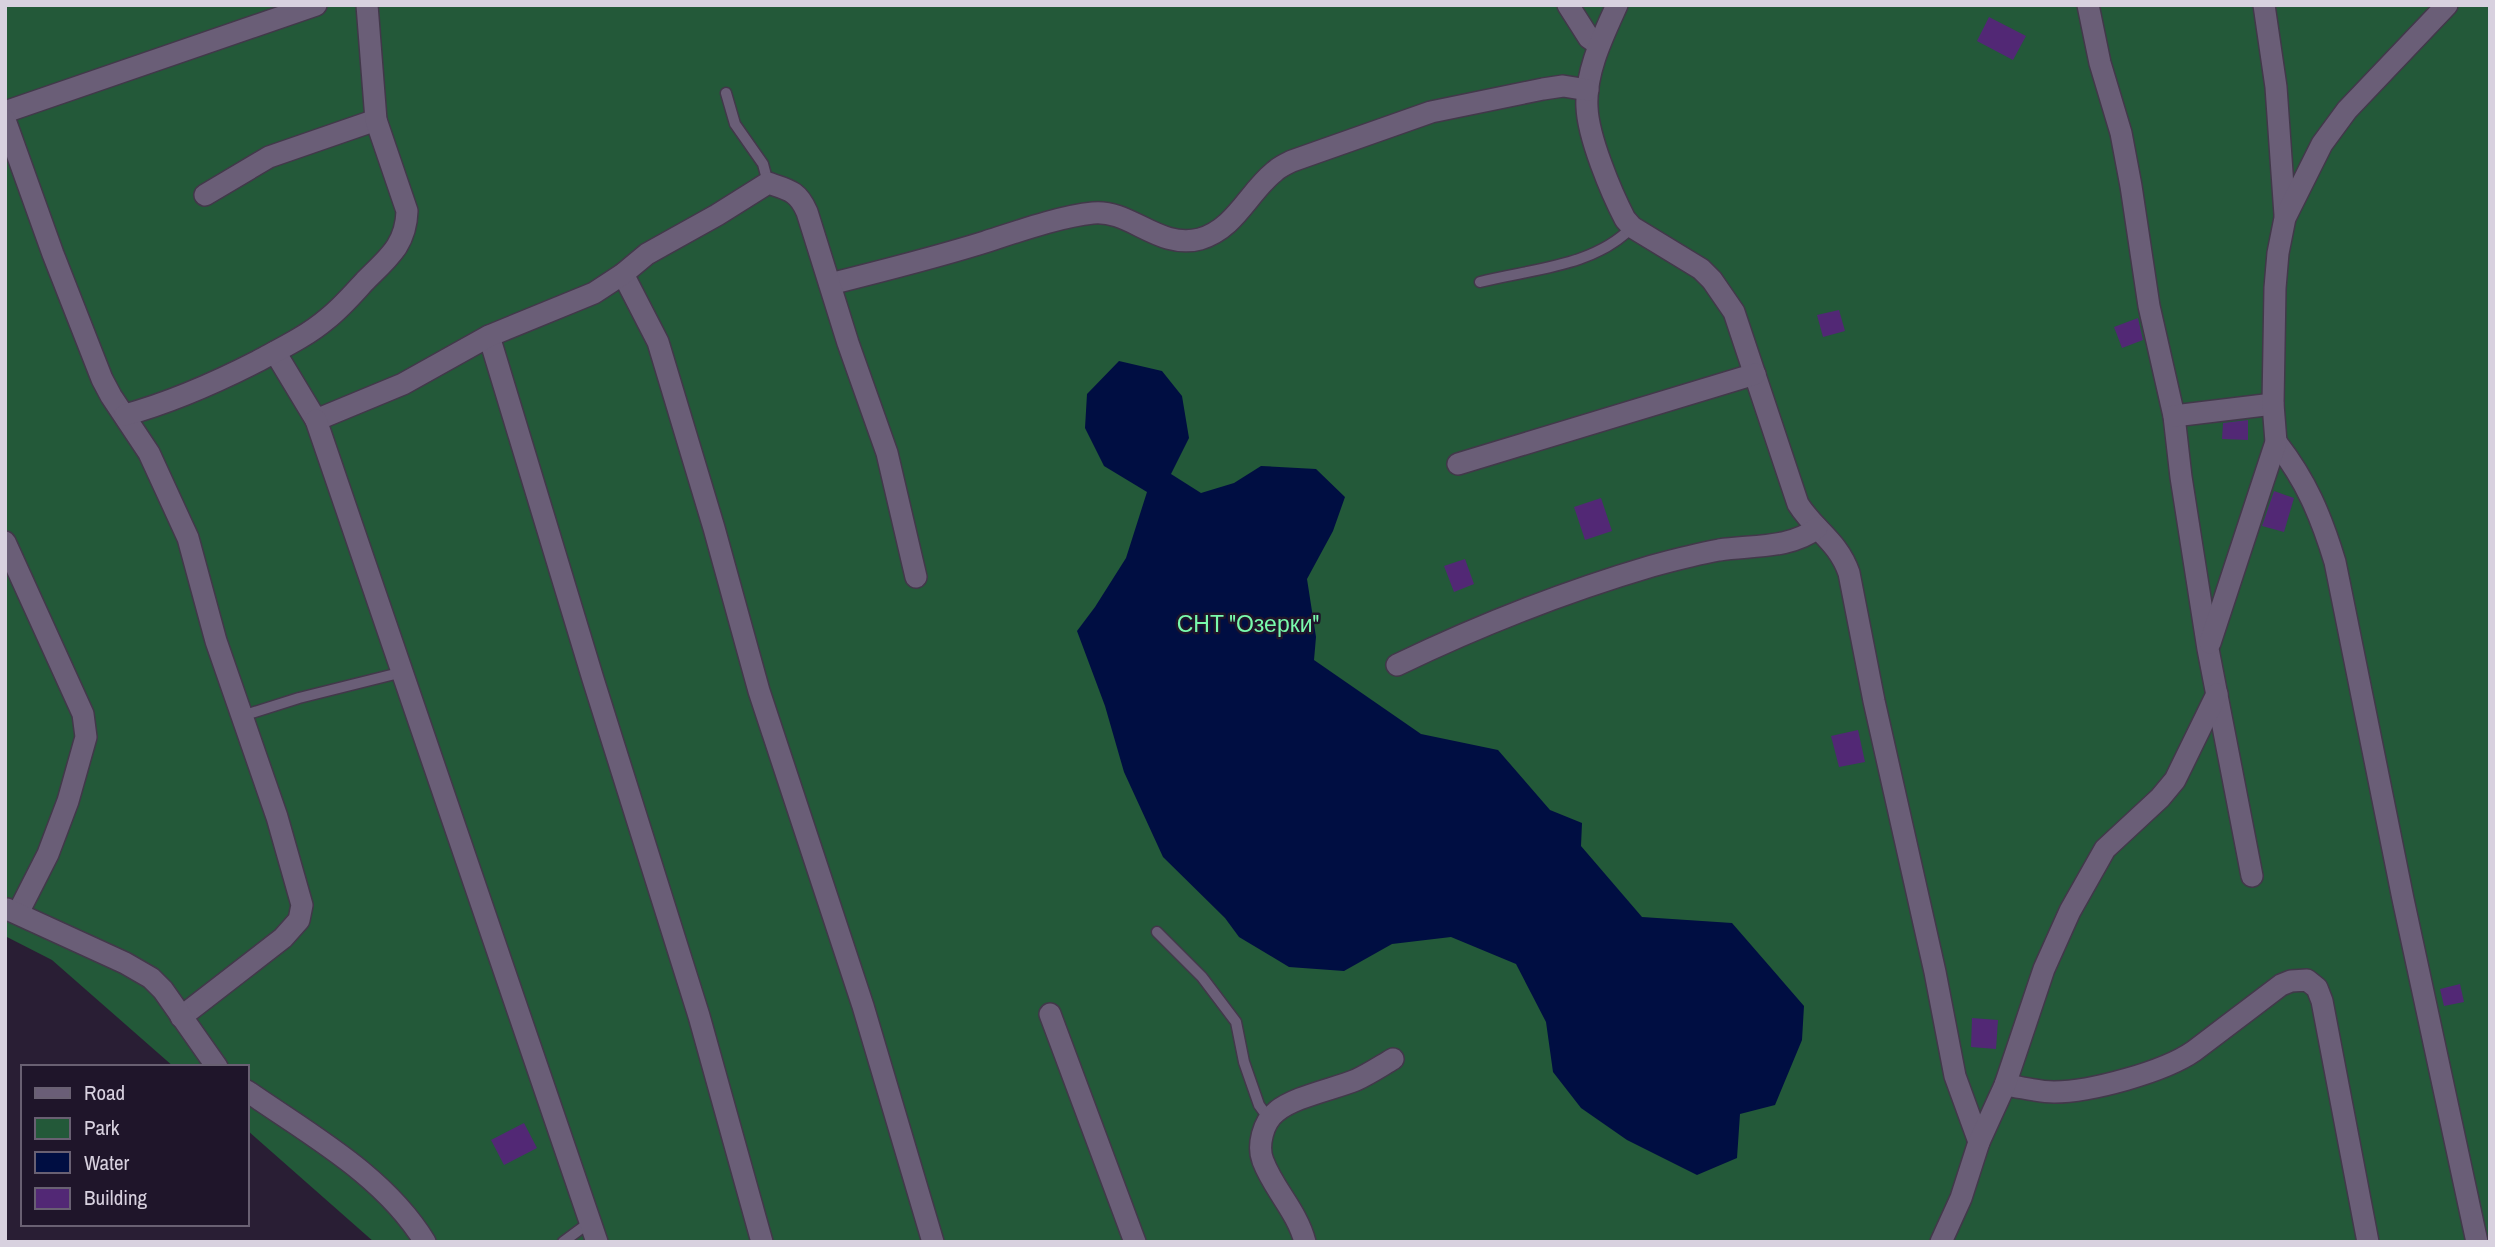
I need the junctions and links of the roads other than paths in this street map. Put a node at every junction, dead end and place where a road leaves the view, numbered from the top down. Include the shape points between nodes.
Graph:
1 (316, 5) edge
2 (367, 5) edge
3 (1568, 5) edge
4 (1617, 5) edge
5 (2088, 5) edge
6 (2264, 5) edge
7 (2447, 5) edge
8 (1599, 45) junction
9 (1588, 90) junction
10 (726, 93) dead end
11 (5, 112) edge
12 (5, 120) edge
13 (376, 120) junction
14 (768, 183) junction
15 (205, 195) dead end
16 (2285, 218) junction
17 (1632, 227) junction
18 (623, 274) junction
19 (1480, 282) dead end
20 (830, 284) junction
21 (489, 336) junction
22 (275, 352) junction
23 (1755, 374) junction
24 (2273, 404) junction
25 (124, 415) junction
26 (2174, 416) junction
27 (316, 420) junction
28 (2276, 442) junction
29 (1458, 464) dead end
30 (1817, 528) junction
31 (5, 542) edge
32 (916, 577) dead end
33 (2208, 649) junction
34 (1397, 665) dead end
35 (403, 672) junction
36 (2217, 694) junction
37 (242, 716) junction
38 (2252, 876) dead end
39 (12, 911) edge
40 (1157, 932) dead end
41 (1050, 1014) dead end
42 (181, 1017) junction
43 (1393, 1059) dead end
44 (217, 1065) edge
45 (2005, 1085) junction
46 (248, 1092) edge
47 (1269, 1119) junction
48 (1979, 1142) junction
49 (593, 1232) edge
50 (425, 1242) edge
51 (563, 1242) edge
52 (762, 1242) edge
53 (933, 1242) edge
54 (1135, 1242) edge
55 (1306, 1242) edge
56 (1941, 1242) edge
57 (2368, 1242) edge
58 (2477, 1242) edge

1 - 11 street
2 - 13 street
3 - 8 street via 1589,38
4 - 8 street
5 - 26 street via 2123,146 2149,306
6 - 16 street via 2276,87
7 - 16 street via 2347,110 2322,144
8 - 9 street
9 - 17 street via 1591,133 1619,207
9 - 20 street via 1563,86 1431,113 1292,161 1268,177 1228,223 1198,239 1161,237 1111,214 1095,212
10 - 14 lane via 735,124 763,164
12 - 25 street via 102,379
13 - 15 street via 270,157
13 - 22 street via 407,211 402,240 329,318
14 - 18 street via 655,249
14 - 20 street via 801,198
16 - 24 street via 2274,288
17 - 19 lane via 1611,245 1563,264
17 - 23 street via 1678,253 1712,280 1734,312
18 - 21 street via 572,304
18 - 53 street via 659,342 763,704 863,1006
20 - 32 street via 887,453
21 - 27 street via 403,384
21 - 52 street via 699,1016
22 - 25 street via 182,397
22 - 27 street
23 - 29 street
23 - 30 street via 1798,504
24 - 26 street
24 - 28 street
25 - 37 street via 149,453 188,538
26 - 33 street
27 - 35 street
28 - 33 street
28 - 58 street via 2308,490 2335,562
30 - 34 street via 1794,541 1719,550 1637,571 1537,604
30 - 48 street via 1844,557 1849,573 1955,1076
31 - 39 street via 83,714 86,737 48,854
33 - 36 street
35 - 37 lane
35 - 49 street
36 - 38 street
36 - 45 street via 2175,780 2105,849 2070,911 2044,970
37 - 42 street via 302,905 299,920
39 - 42 street via 151,978
40 - 47 lane via 1202,977 1236,1022 1244,1062 1259,1105
41 - 54 street
42 - 44 street
43 - 47 street via 1355,1080 1289,1104
45 - 48 street
45 - 57 street via 2052,1092 2074,1090 2160,1070 2180,1061 2281,985 2307,980 2322,1000
46 - 50 street via 363,1172 397,1204
47 - 55 street via 1262,1159 1299,1220
48 - 56 street
49 - 51 lane

